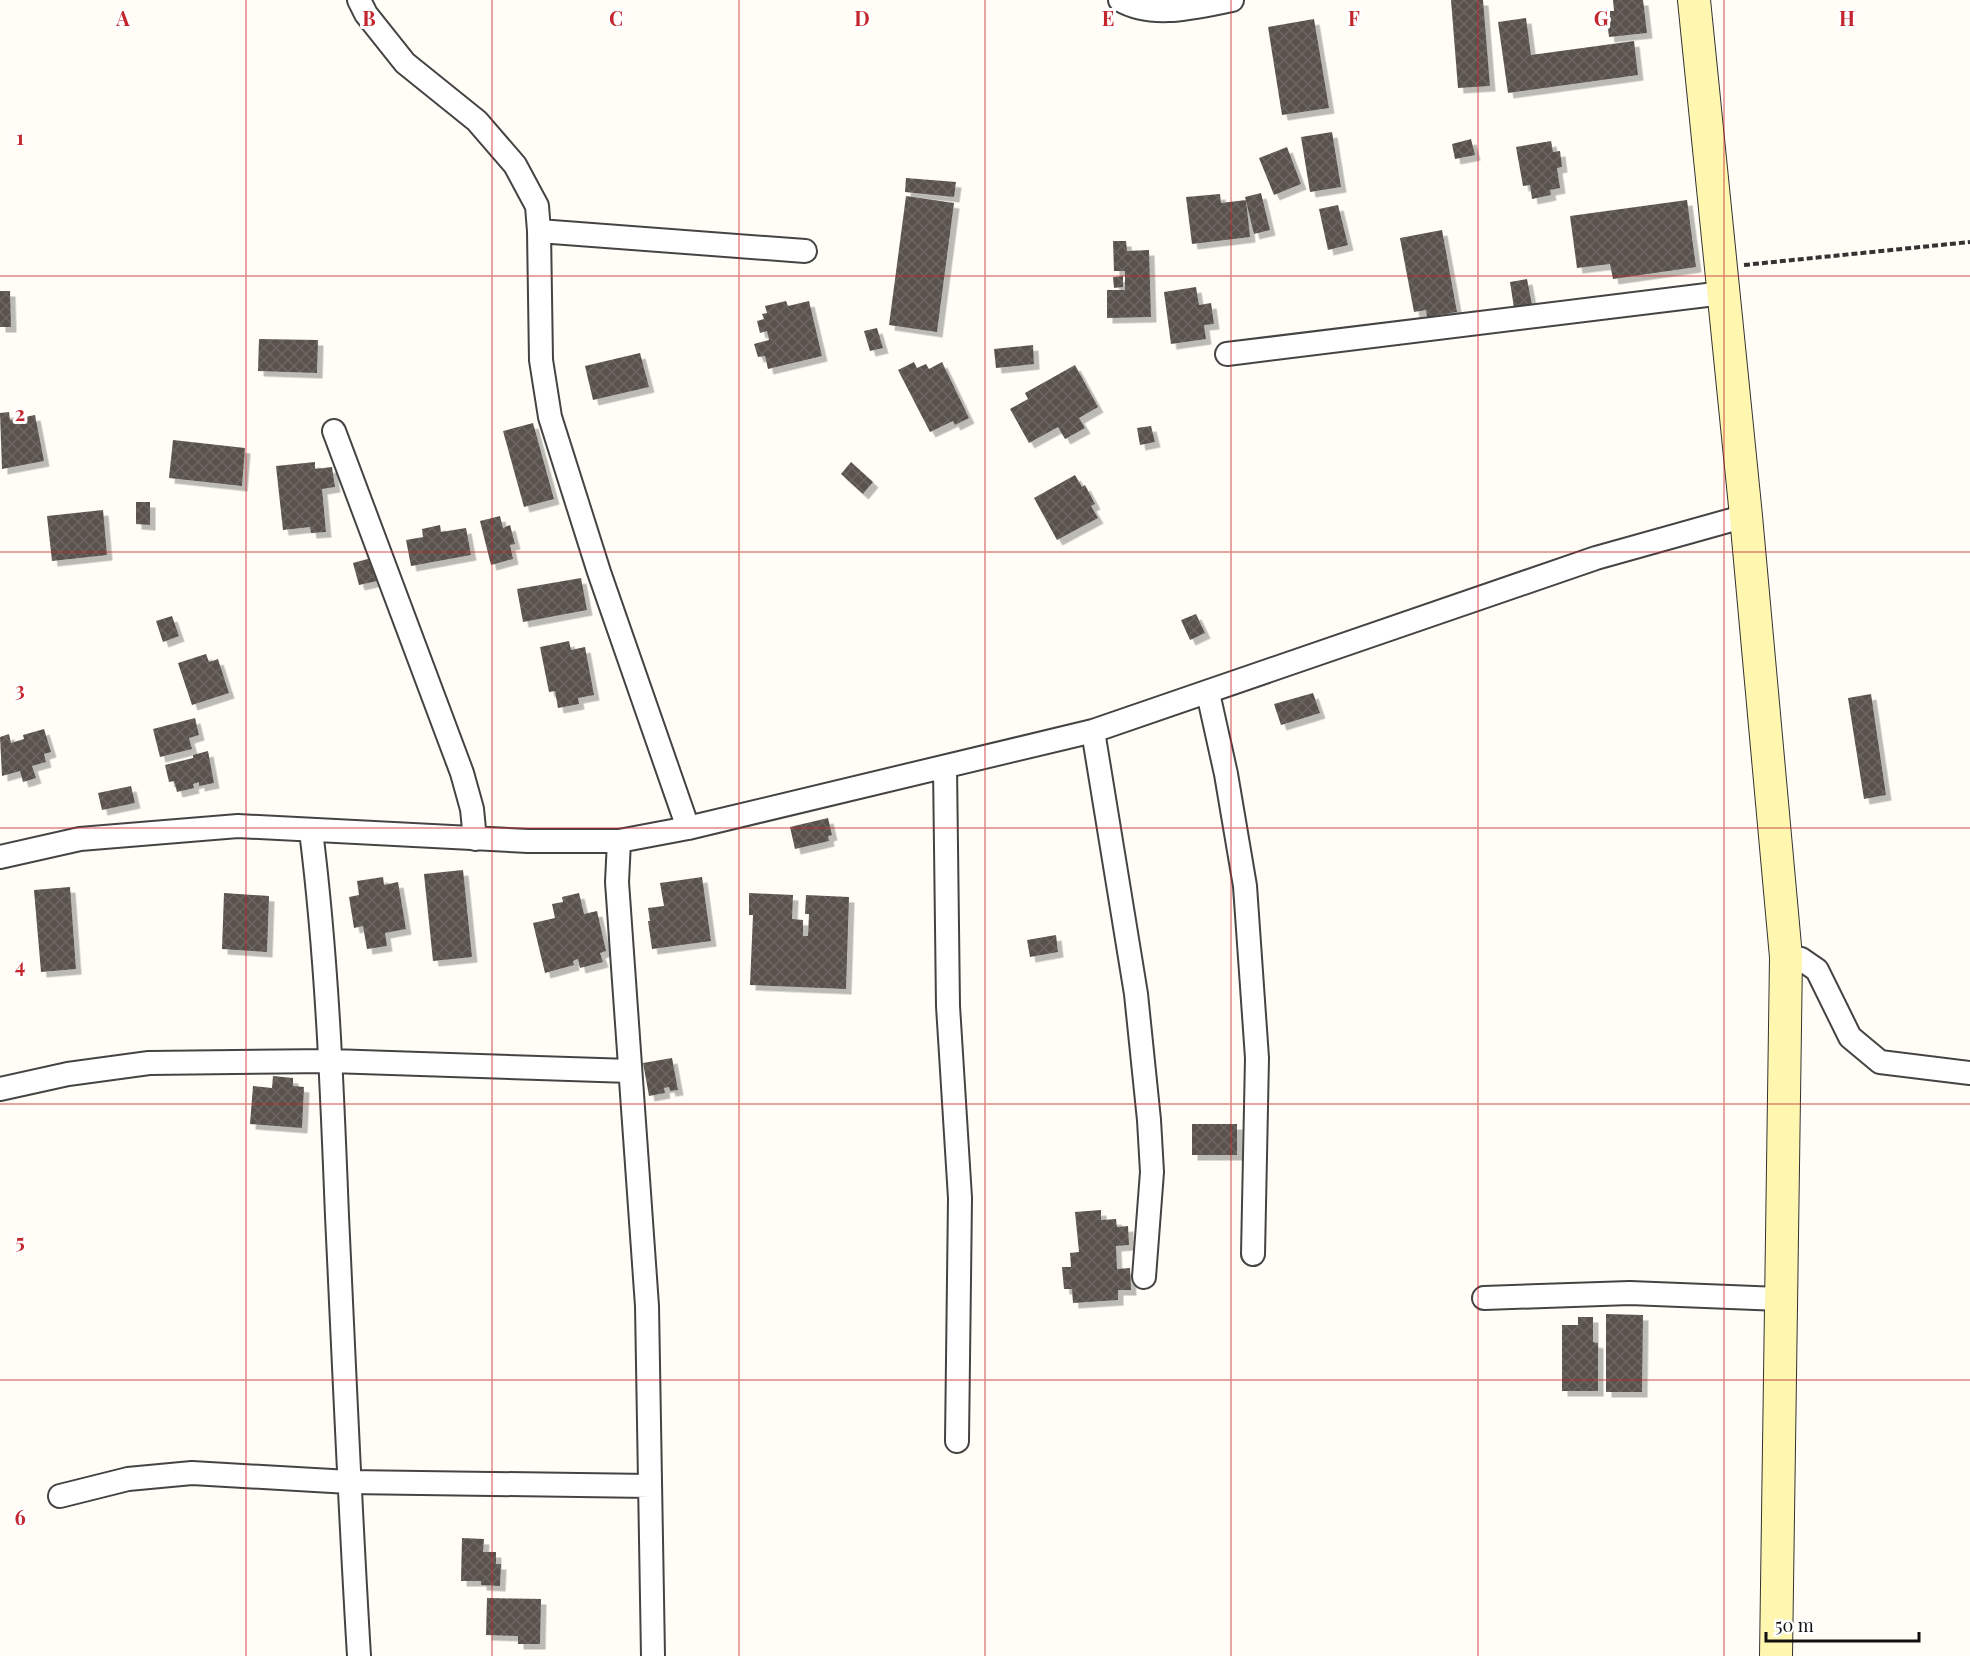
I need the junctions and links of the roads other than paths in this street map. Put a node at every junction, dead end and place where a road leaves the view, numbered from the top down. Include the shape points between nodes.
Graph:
1 (359, 0) edge
2 (1120, 0) edge
3 (1232, 0) edge
4 (1694, 0) edge
5 (539, 231) junction
6 (805, 251) dead end
7 (1722, 280) junction
8 (1227, 354) dead end
9 (334, 431) dead end
10 (1746, 516) junction
11 (1208, 693) junction
12 (1093, 731) junction
13 (945, 767) junction
14 (688, 828) junction
15 (311, 831) junction
16 (475, 839) junction
17 (619, 841) junction
18 (0, 857) edge
19 (1786, 957) junction
20 (331, 1061) junction
21 (630, 1071) junction
22 (1970, 1073) edge
23 (0, 1089) edge
24 (1253, 1254) dead end
25 (1144, 1277) dead end
26 (1484, 1298) dead end
27 (1781, 1299) junction
28 (957, 1442) dead end
29 (349, 1482) junction
30 (650, 1486) junction
31 (60, 1496) dead end
32 (359, 1656) edge
33 (653, 1656) edge
34 (1776, 1656) edge

1 - 5 street via 405,63 477,121 515,165 537,206
2 - 3 street via 1163,11
4 - 7 street
5 - 6 street
5 - 14 street via 541,360 550,417
7 - 8 street
7 - 10 street
9 - 16 street via 462,773
10 - 11 street via 1596,558
10 - 19 street
11 - 12 street
11 - 24 street via 1245,886 1257,1058
12 - 13 street
12 - 25 street via 1136,994 1149,1119 1152,1172
13 - 14 street
13 - 28 street via 948,1006 960,1198
14 - 17 street
15 - 16 street
15 - 18 street via 238,826 80,839
15 - 20 street
16 - 17 street
17 - 21 street via 617,882
19 - 22 street via 1801,958 1818,970 1850,1037 1880,1062
19 - 27 street
20 - 21 street
20 - 23 street via 149,1063 68,1074
20 - 29 street
21 - 30 street via 647,1306
26 - 27 street via 1630,1293
27 - 34 street
29 - 30 street
29 - 31 street via 192,1473 128,1479
29 - 32 street
30 - 33 street

